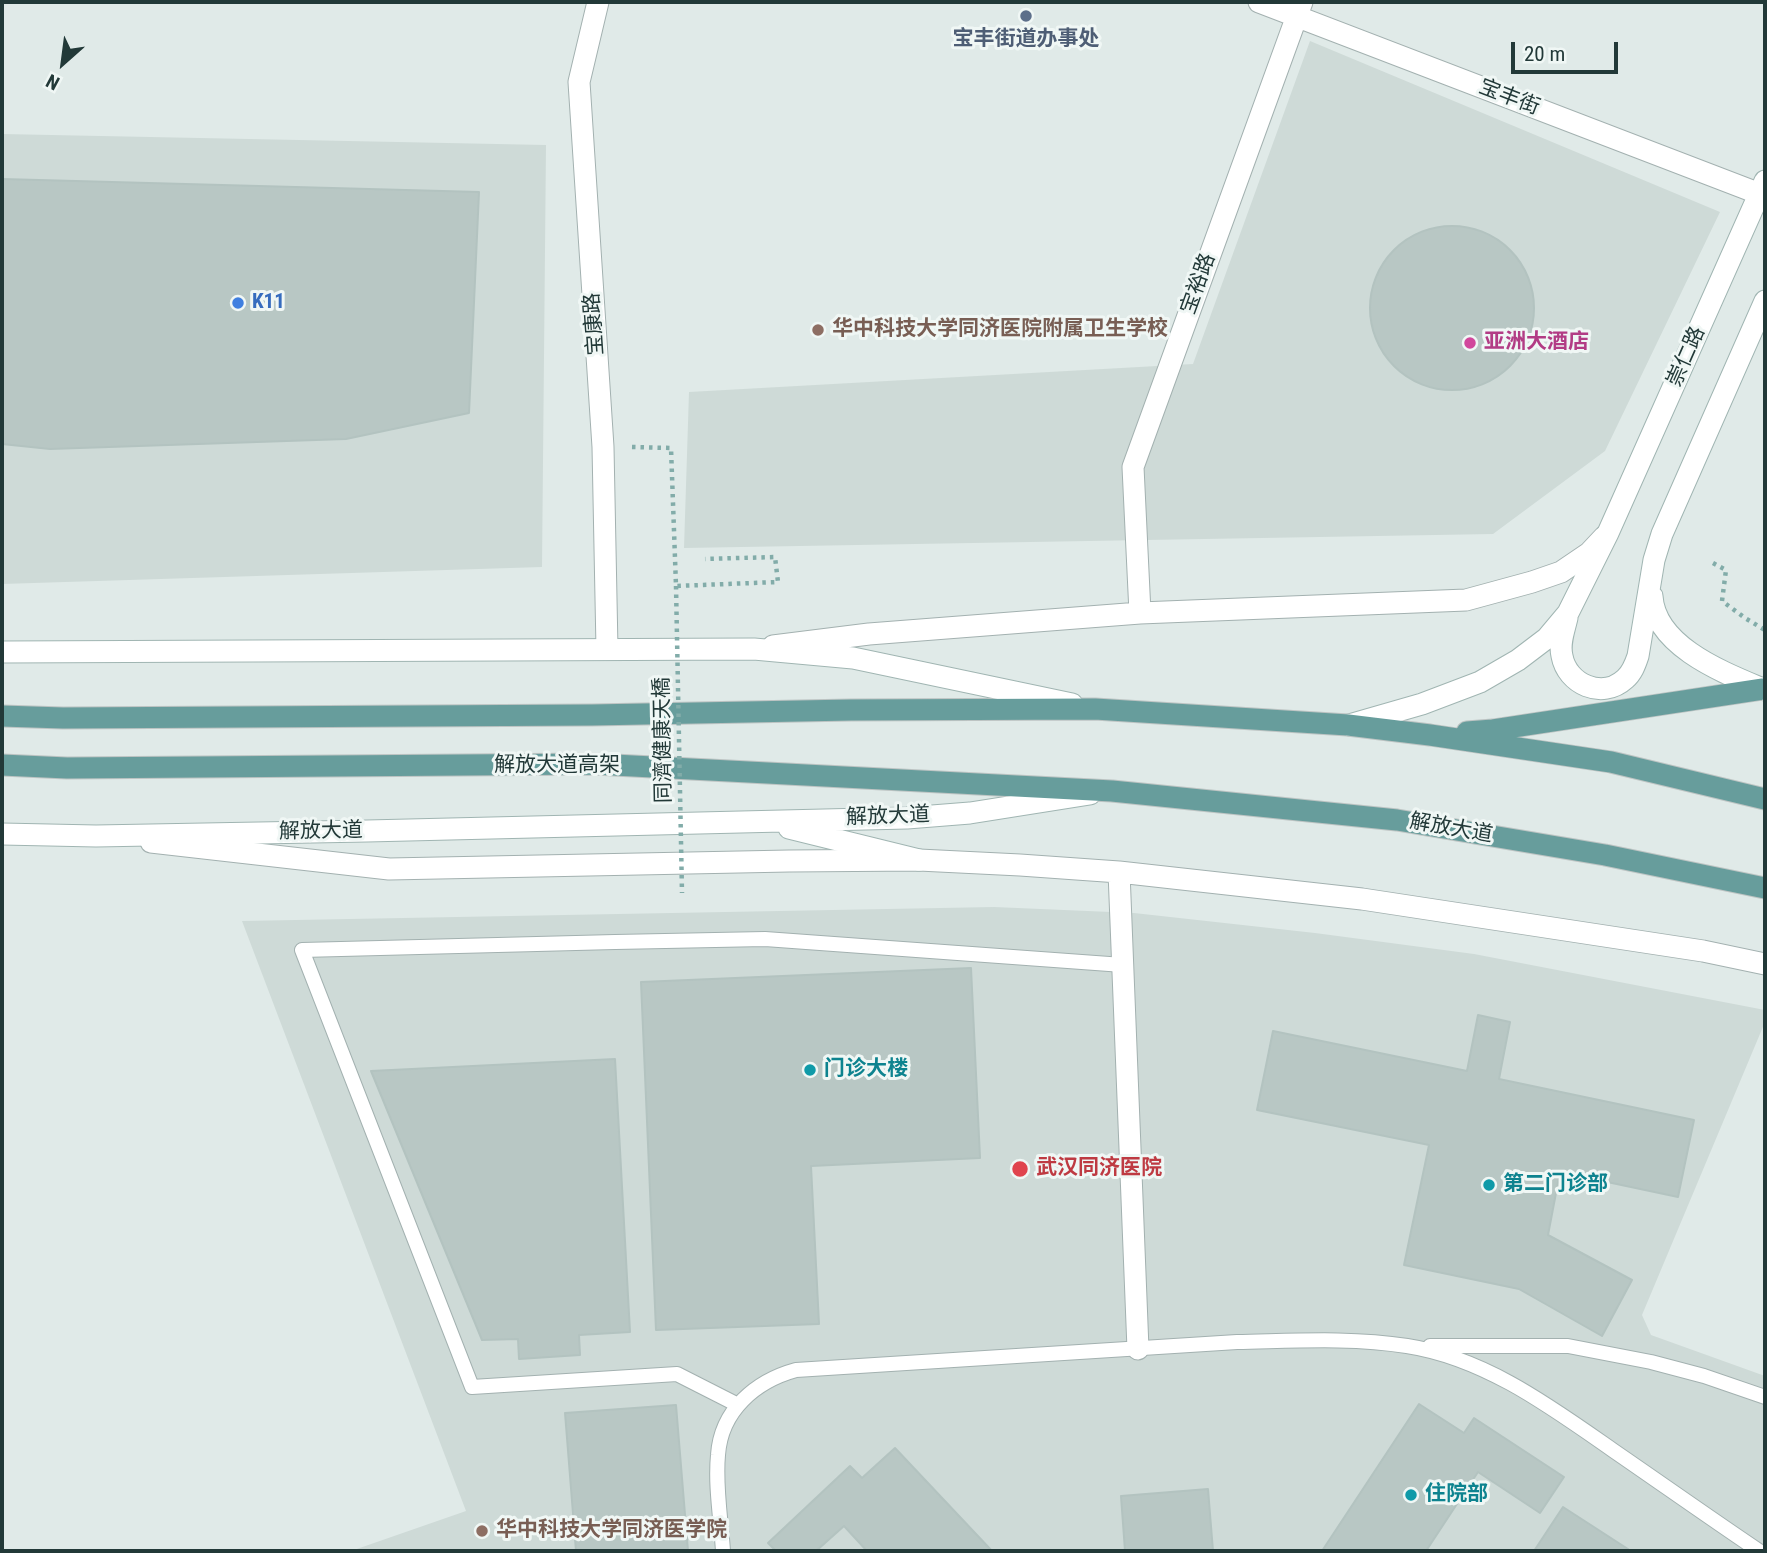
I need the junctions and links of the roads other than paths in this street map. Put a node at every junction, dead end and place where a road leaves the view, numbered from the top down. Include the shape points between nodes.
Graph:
1 (598, 2) edge
2 (1259, 2) edge
3 (1300, 9) edge
4 (1763, 188) edge
5 (1765, 301) edge
6 (1608, 533) junction
7 (1651, 579) junction
8 (1140, 613) junction
9 (1568, 614) junction
10 (607, 649) junction
11 (754, 649) junction
12 (2, 652) edge
13 (1764, 689) edge
14 (1095, 709) junction
15 (2, 716) edge
16 (1348, 725) junction
17 (1430, 735) junction
18 (2, 765) edge
19 (1112, 791) junction
20 (1760, 796) edge
21 (760, 821) junction
22 (2, 834) edge
23 (96, 836) junction
24 (919, 860) junction
25 (1119, 872) junction
26 (1765, 888) edge
27 (1765, 964) edge
28 (1123, 965) junction
29 (1408, 1346) junction
30 (1138, 1349) junction
31 (1765, 1397) edge
32 (738, 1405) junction
33 (723, 1551) edge
34 (1759, 1551) edge

1 - 10 street, 宝康路 via 579,82 603,447
2 - 3 street, 宝丰街
3 - 4 street, 宝丰街
3 - 8 street, 宝裕路 via 1133,467
4 - 6 street, 崇仁路
5 - 7 street via 1662,534
6 - 8 street via 1561,572 1466,600
6 - 9 street, 崇仁路
7 - 9 street via 1634,668 1613,687 1594,688 1569,673 1561,643
7 - 13 street via 1656,617 1672,639 1702,660
8 - 11 street via 869,634
9 - 16 street via 1547,638 1480,682
10 - 11 street
10 - 12 street
11 - 14 street via 853,658
13 - 17 main road via 1493,730
14 - 15 main road
14 - 16 main road
16 - 17 main road
17 - 20 main road via 1611,762
18 - 19 main road, 解放大道高架 via 595,764
19 - 21 street, 解放大道 via 970,813
19 - 26 main road, 解放大道 via 1397,820
21 - 23 street, 解放大道
21 - 24 street
22 - 23 street, 解放大道
23 - 24 street via 389,869
24 - 25 street
25 - 27 street via 1362,900
25 - 28 street
28 - 30 street
28 - 32 lane via 765,939 302,950 472,1387 677,1374
29 - 30 lane via 1284,1341
29 - 31 lane via 1568,1346 1664,1365
29 - 34 lane via 1489,1371 1533,1396
30 - 32 lane via 796,1370 764,1382
32 - 33 lane via 721,1435 718,1452

